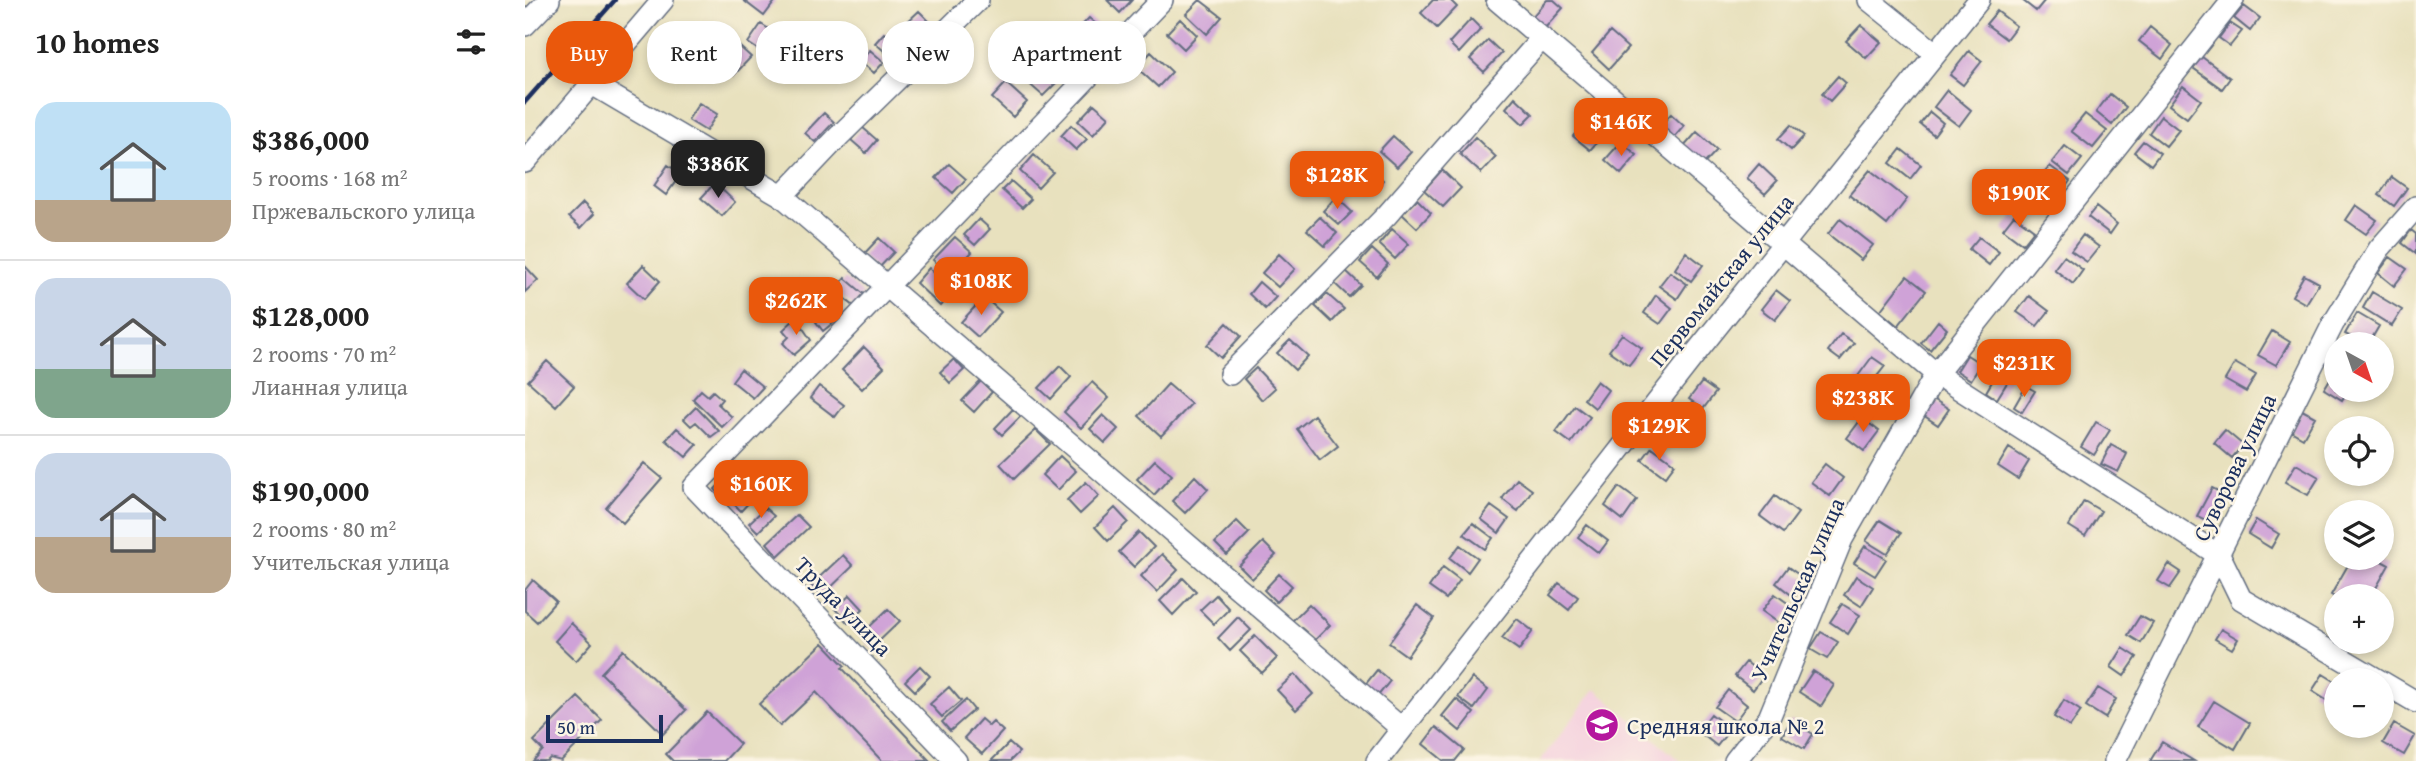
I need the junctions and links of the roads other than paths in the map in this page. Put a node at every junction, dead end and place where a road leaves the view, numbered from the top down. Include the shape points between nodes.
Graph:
1 (549, 0) edge
2 (663, 0) edge
3 (978, 0) edge
4 (1162, 0) edge
5 (1497, 0) edge
6 (1869, 0) edge
7 (1979, 0) edge
8 (2232, 0) edge
9 (525, 25) edge
10 (633, 35) edge
11 (1542, 38) junction
12 (1935, 53) junction
13 (592, 84) joint
14 (525, 162) edge
15 (782, 197) junction
16 (2416, 207) edge
17 (1783, 244) junction
18 (886, 289) junction
19 (1230, 374) dead end
20 (1936, 374) junction
21 (2220, 556) junction
22 (2359, 668) edge
23 (2394, 689) edge
24 (2416, 702) edge
25 (1402, 729) junction
26 (956, 761) edge
27 (1377, 761) edge
28 (1735, 761) edge
29 (2115, 761) edge

1 - 9 street
2 - 10 street
3 - 15 street
4 - 18 street
5 - 11 street
6 - 12 street
7 - 12 street, Первомайская улица
8 - 20 street, Учительская улица
11 - 17 street
11 - 19 street via 1387,215
12 - 17 street, Первомайская улица
13 - 14 street
13 - 15 street
15 - 18 street
16 - 21 street, Суворова улица via 2379,249 2333,324
17 - 20 street
17 - 25 street, Первомайская улица
18 - 25 street
18 - 26 street, Труда улица via 694,487
20 - 21 street
20 - 28 street, Учительская улица via 1842,539 1769,718
21 - 22 street via 2242,599
21 - 29 street, Суворова улица
23 - 24 street
25 - 27 street, Первомайская улица

